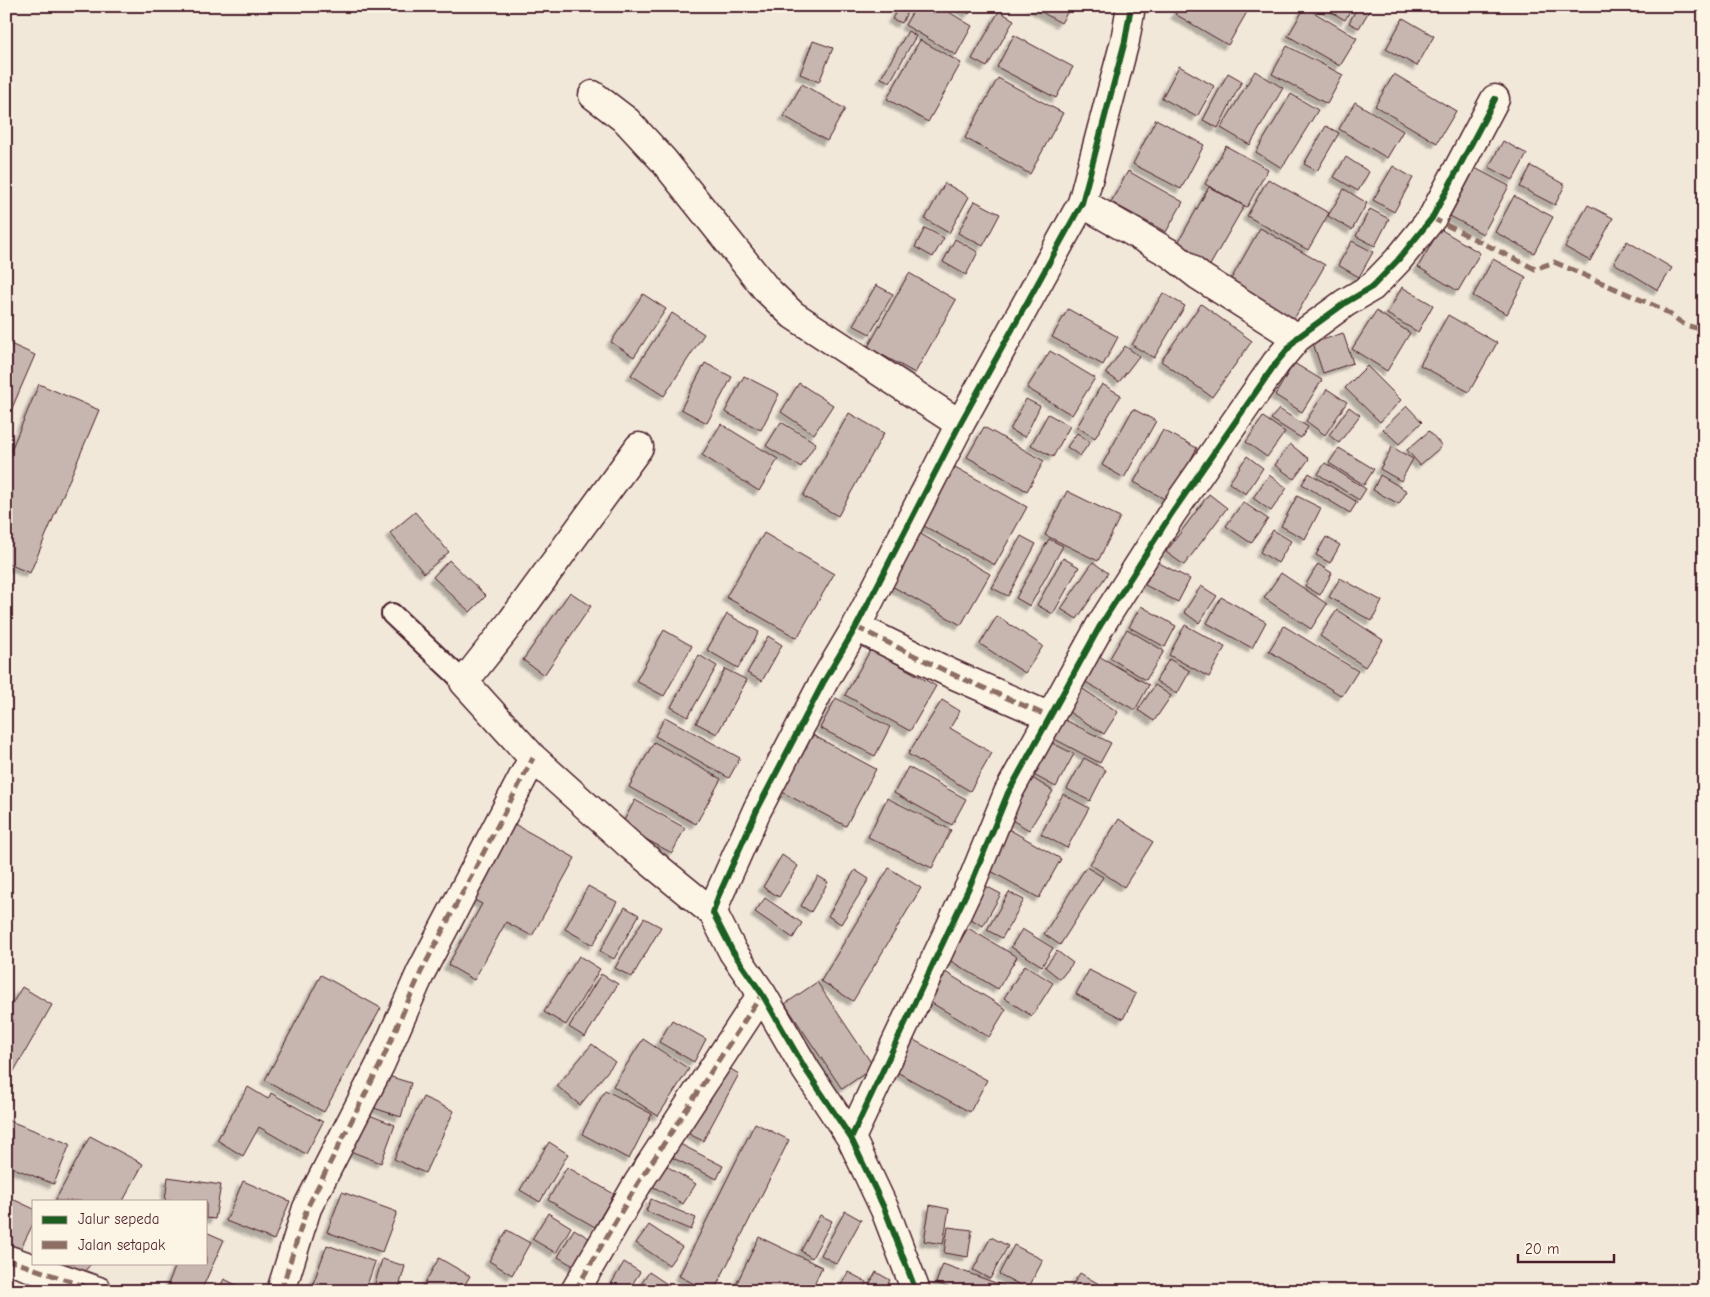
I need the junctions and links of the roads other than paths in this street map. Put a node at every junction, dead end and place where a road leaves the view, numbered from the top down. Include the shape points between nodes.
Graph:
1 (1130, 6) edge
2 (593, 94) dead end
3 (1495, 99) dead end
4 (1082, 203) junction
5 (1297, 338) junction
6 (960, 424) junction
7 (639, 447) dead end
8 (392, 614) dead end
9 (856, 627) junction
10 (464, 682) junction
11 (1050, 717) junction
12 (533, 758) junction
13 (713, 913) junction
14 (762, 994) junction
15 (850, 1138) junction
16 (6, 1258) edge
17 (98, 1291) edge
18 (281, 1291) edge
19 (575, 1291) edge
20 (916, 1291) edge

1 - 4 street via 1123,50
2 - 6 street via 627,121 664,160 766,290 793,315
3 - 5 street via 1432,218 1398,260 1372,287 1345,302
4 - 5 street via 1171,254 1199,276
4 - 6 street
5 - 11 street via 1276,363 1172,513 1100,626
6 - 9 street
7 - 10 street
8 - 10 lane
9 - 11 street
9 - 13 street via 757,810
10 - 12 street
11 - 15 street via 1008,793 973,879
12 - 13 street via 631,846
12 - 18 street via 421,972 380,1065 307,1208
13 - 14 street via 733,952
14 - 15 street
14 - 19 street via 638,1183
15 - 20 street via 885,1210
16 - 17 street

